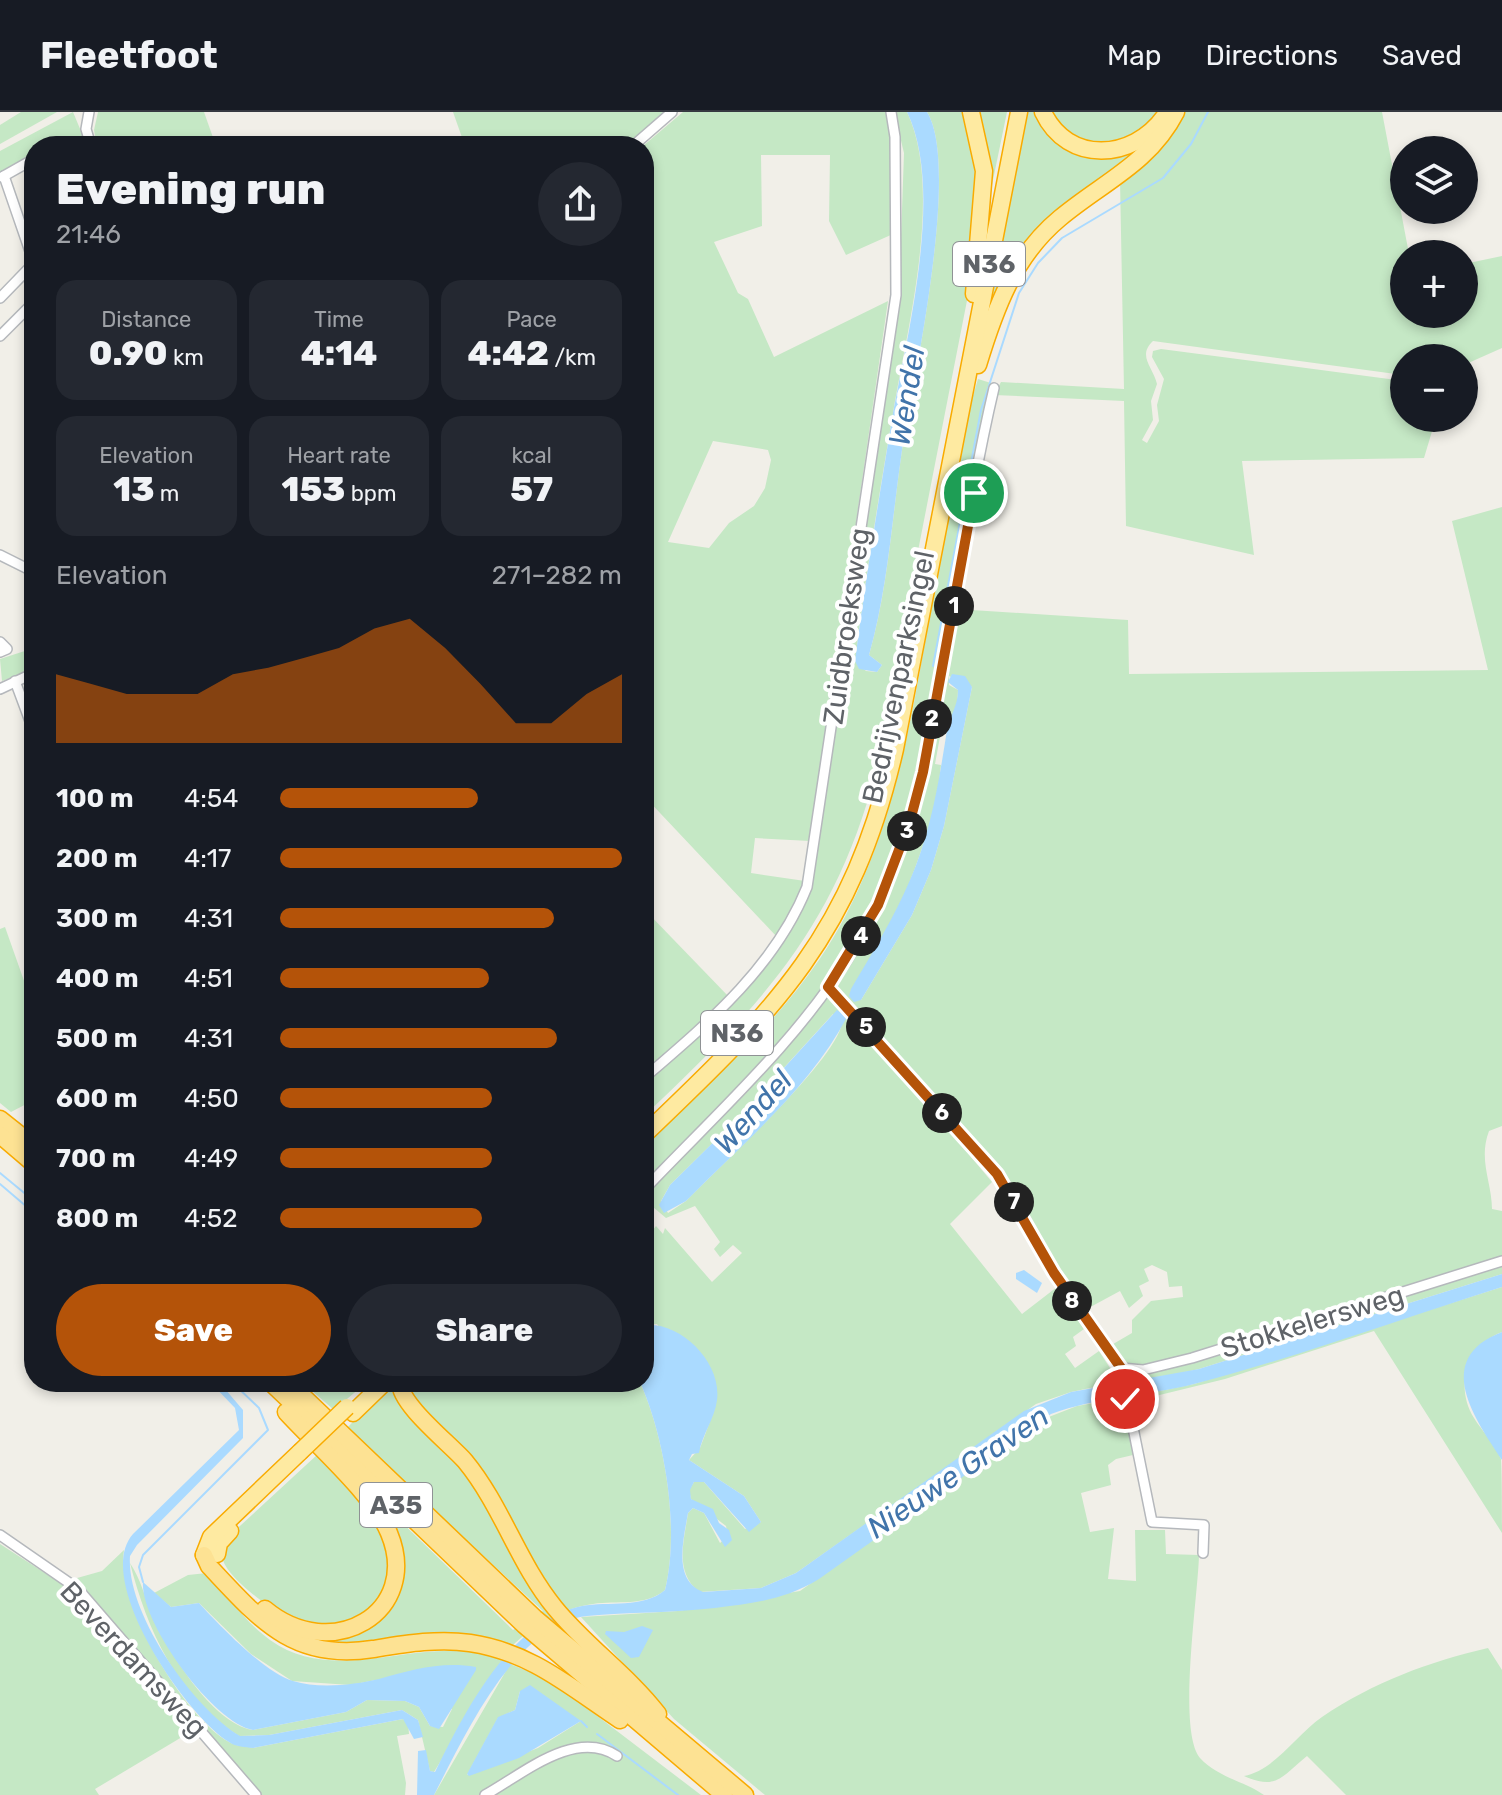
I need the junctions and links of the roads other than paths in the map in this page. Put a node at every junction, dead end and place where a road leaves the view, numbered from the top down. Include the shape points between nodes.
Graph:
1 (89, 112) edge
2 (672, 112) edge
3 (891, 112) edge
4 (971, 112) edge
5 (1009, 112) edge
6 (1019, 112) edge
7 (1043, 112) edge
8 (1167, 112) edge
9 (1176, 112) edge
10 (88, 136) edge
11 (644, 136) edge
12 (24, 165) edge
13 (2, 177) edge
14 (24, 236) edge
15 (24, 273) edge
16 (974, 294) junction
17 (0, 298) edge
18 (24, 312) edge
19 (0, 336) edge
20 (994, 388) dead end
21 (959, 416) junction
22 (0, 555) edge
23 (24, 567) edge
24 (24, 677) edge
25 (15, 681) junction
26 (0, 689) edge
27 (24, 705) edge
28 (828, 987) junction
29 (654, 1069) edge
30 (654, 1113) edge
31 (0, 1119) edge
32 (654, 1125) edge
33 (0, 1135) edge
34 (24, 1139) edge
35 (24, 1155) edge
36 (654, 1179) edge
37 (1502, 1261) edge
38 (1121, 1373) junction
39 (272, 1392) edge
40 (281, 1392) edge
41 (298, 1392) edge
42 (365, 1392) edge
43 (372, 1392) edge
44 (403, 1392) edge
45 (350, 1410) junction
46 (0, 1535) edge
47 (1203, 1553) dead end
48 (211, 1555) junction
49 (529, 1621) junction
50 (678, 1750) junction
51 (617, 1756) dead end
52 (256, 1795) edge
53 (485, 1795) edge
54 (724, 1795) edge
55 (745, 1795) edge

1 - 10 street
2 - 11 street
3 - 29 street, Zuidbroeksweg via 896,295 807,887 755,973
4 - 16 highway, N36 via 984,171
5 - 16 highway, Bedrijvenparksingel / N36
6 - 21 highway, Bedrijvenparksingel / N36
7 - 8 highway via 1065,140 1107,152 1140,141
9 - 21 highway, N36 via 1143,158 1058,220 1026,253 1001,296
12 - 13 street
13 - 14 street
15 - 17 street
16 - 30 highway, Bedrijvenparksingel / N36 via 884,760 860,845 818,931 777,989
18 - 19 street
20 - 28 street via 910,821 878,905
21 - 32 highway, Bedrijvenparksingel / N36 via 892,761 853,883 783,995
22 - 23 street
24 - 25 street
25 - 26 street
25 - 27 street
28 - 36 street via 782,1045
28 - 38 street via 997,1174
31 - 34 highway
33 - 35 highway
37 - 38 street, Stokkelersweg via 1192,1358
38 - 47 street via 1152,1522 1204,1525
39 - 48 highway, A35 via 375,1508 393,1544 394,1577 387,1597 364,1622 334,1634 308,1633 266,1610
40 - 49 highway, A35
41 - 49 highway, A35
42 - 45 highway
43 - 45 highway
44 - 50 highway, A35 via 480,1482 523,1563 555,1607 653,1706
45 - 48 highway, bridge via 211,1537
46 - 52 street, Beverdamsweg via 78,1589
48 - 50 highway, A35 via 209,1566 260,1618 303,1647 341,1653 450,1642 500,1649 555,1673
49 - 50 highway, A35
50 - 54 highway, A35
50 - 55 highway, A35
51 - 53 street via 595,1745 575,1747

